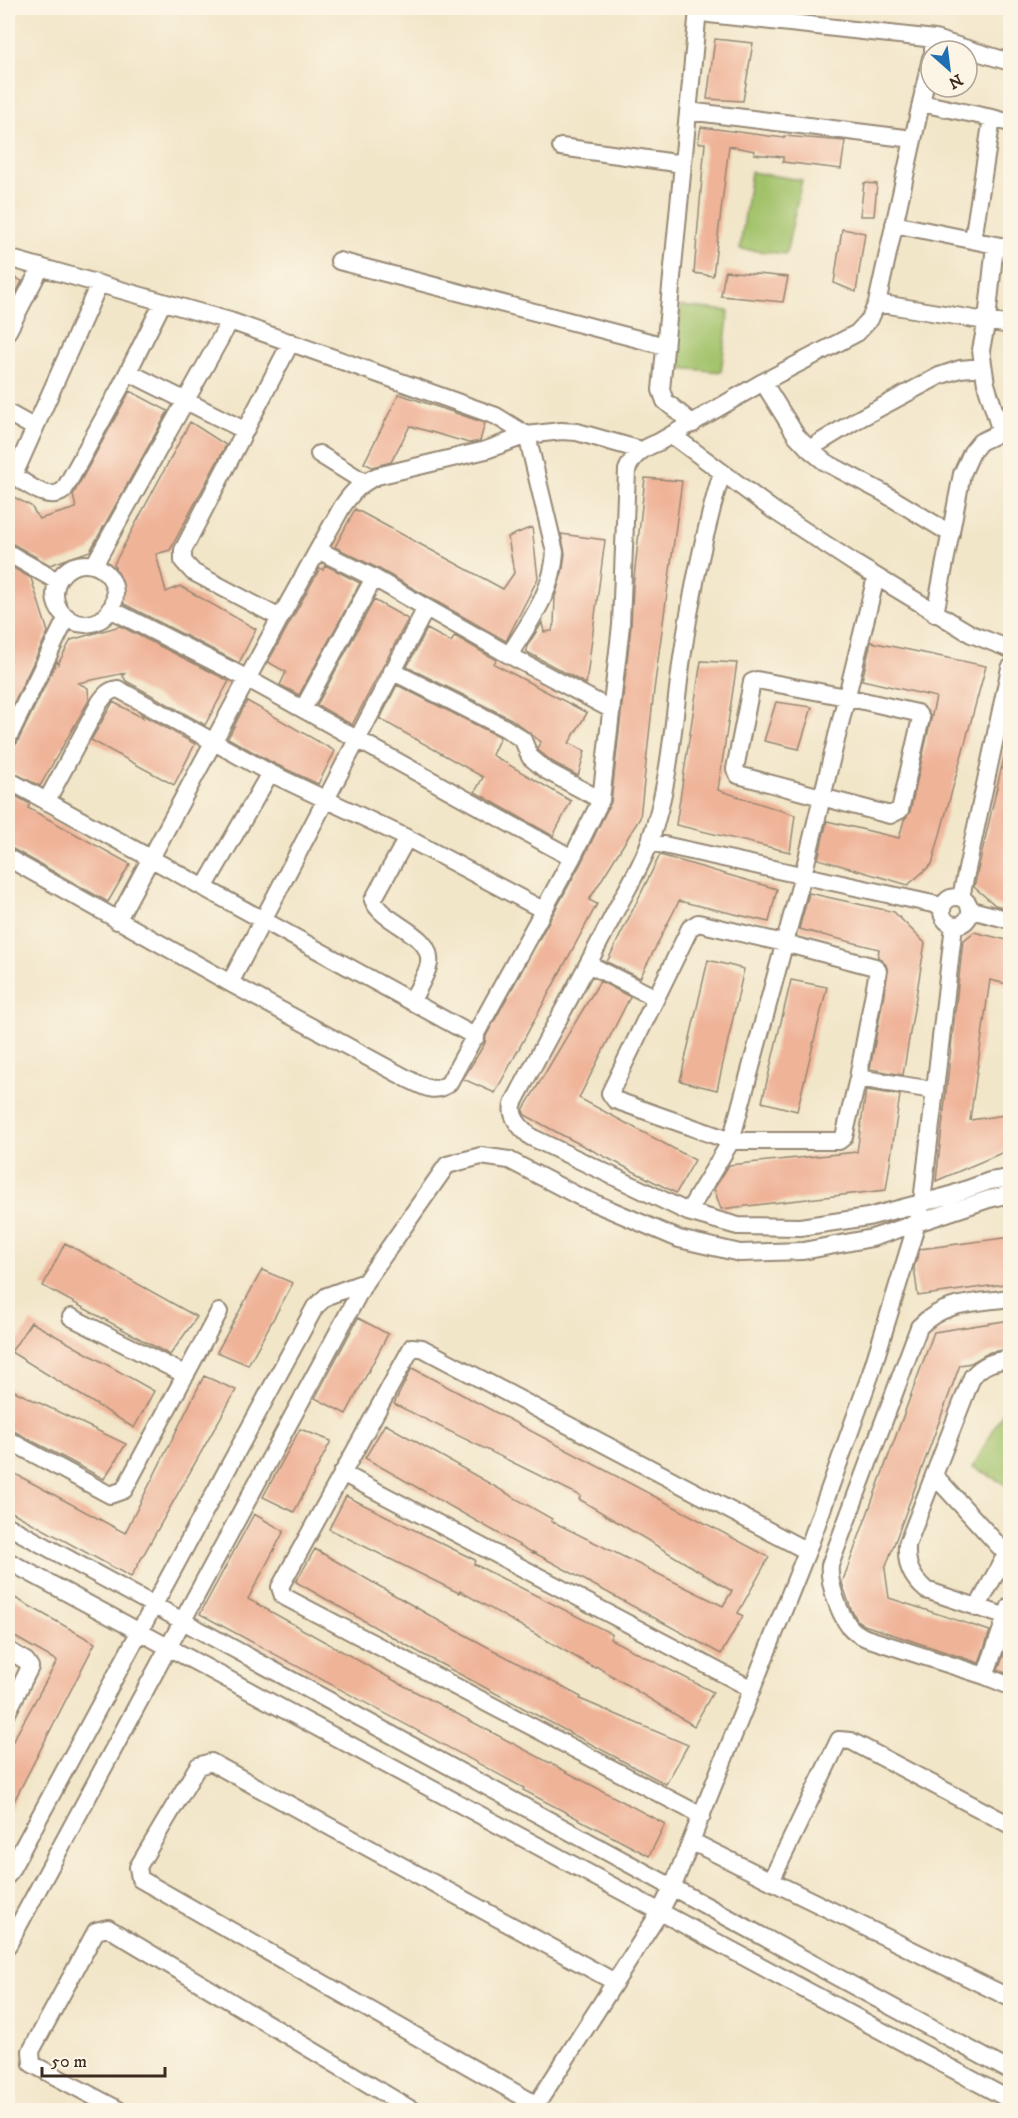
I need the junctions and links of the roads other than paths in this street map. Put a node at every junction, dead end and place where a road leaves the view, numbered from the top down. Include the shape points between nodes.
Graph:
1 (919, 43) edge
2 (979, 55) edge
3 (1011, 62) edge
4 (922, 99) edge
5 (921, 103) junction
6 (688, 111) junction
7 (992, 118) junction
8 (1011, 123) edge
9 (913, 139) junction
10 (561, 147) dead end
11 (683, 164) junction
12 (894, 224) junction
13 (973, 240) junction
14 (1003, 246) edge
15 (8, 258) edge
16 (339, 261) dead end
17 (42, 267) junction
18 (99, 284) junction
19 (163, 302) junction
20 (877, 303) junction
21 (987, 320) junction
22 (230, 321) junction
23 (1011, 325) edge
24 (8, 331) edge
25 (291, 342) junction
26 (665, 346) junction
27 (982, 367) junction
28 (128, 372) junction
29 (763, 382) junction
30 (186, 400) junction
31 (8, 413) edge
32 (693, 424) junction
33 (35, 428) junction
34 (244, 430) junction
35 (1006, 433) edge
36 (527, 435) junction
37 (672, 435) junction
38 (809, 449) junction
39 (641, 450) junction
40 (319, 454) dead end
41 (722, 472) junction
42 (11, 474) edge
43 (364, 482) junction
44 (951, 534) junction
45 (318, 550) junction
46 (8, 553) edge
47 (94, 565) junction
48 (876, 577) junction
49 (374, 578) junction
50 (57, 581) junction
51 (426, 608) junction
52 (110, 609) junction
53 (936, 614) junction
54 (67, 617) junction
55 (280, 618) junction
56 (1011, 649) edge
57 (509, 656) junction
58 (1011, 668) edge
59 (392, 671) junction
60 (248, 679) junction
61 (846, 697) junction
62 (303, 709) junction
63 (612, 710) junction
64 (8, 738) edge
65 (213, 741) junction
66 (357, 741) junction
67 (270, 773) junction
68 (8, 780) edge
69 (822, 797) junction
70 (325, 800) junction
71 (601, 800) junction
72 (46, 802) junction
73 (407, 838) junction
74 (650, 842) junction
75 (8, 858) edge
76 (573, 858) junction
77 (152, 860) junction
78 (803, 875) junction
79 (204, 888) junction
80 (966, 904) junction
81 (942, 906) junction
82 (543, 910) junction
83 (262, 920) junction
84 (1011, 920) edge
85 (117, 921) junction
86 (954, 925) junction
87 (784, 943) junction
88 (588, 964) junction
89 (230, 983) junction
90 (656, 998) junction
91 (412, 1001) junction
92 (476, 1037) junction
93 (858, 1078) junction
94 (933, 1090) junction
95 (731, 1141) junction
96 (1011, 1178) edge
97 (1011, 1194) edge
98 (922, 1203) junction
99 (688, 1212) junction
100 (917, 1223) junction
101 (365, 1282) junction
102 (1011, 1298) edge
103 (219, 1312) dead end
104 (71, 1317) dead end
105 (1011, 1359) edge
106 (186, 1375) junction
107 (8, 1440) edge
108 (342, 1473) junction
109 (934, 1474) junction
110 (8, 1526) edge
111 (807, 1551) junction
112 (1009, 1552) edge
113 (8, 1561) edge
114 (154, 1605) junction
115 (977, 1608) junction
116 (1009, 1613) edge
117 (182, 1619) junction
118 (139, 1632) junction
119 (167, 1647) junction
120 (8, 1650) edge
121 (985, 1676) junction
122 (1011, 1686) edge
123 (752, 1689) junction
124 (8, 1711) edge
125 (702, 1816) junction
126 (1011, 1825) edge
127 (692, 1841) junction
128 (8, 1875) edge
129 (771, 1881) junction
130 (673, 1886) junction
131 (660, 1912) junction
132 (8, 1945) edge
133 (615, 1982) junction
134 (1011, 1998) edge
135 (1011, 2071) edge
136 (1011, 2100) edge
137 (535, 2108) edge
138 (118, 2110) edge
139 (412, 2110) edge

1 - 6 street via 698,10
2 - 3 street
4 - 5 street
5 - 7 street
5 - 9 street
6 - 9 street
6 - 11 street
7 - 8 street
7 - 13 street
9 - 12 street
10 - 11 street
11 - 26 street
12 - 13 street
12 - 20 street
13 - 14 street
14 - 21 street
15 - 17 street
16 - 26 street
17 - 18 street
17 - 24 street
18 - 19 street
18 - 33 street
19 - 22 street
19 - 28 street
20 - 21 street
20 - 29 street via 870,319 857,333
21 - 23 street
21 - 27 street
22 - 25 street
22 - 30 street
25 - 34 street
25 - 36 street via 496,416
26 - 32 street via 662,397
27 - 35 street
27 - 38 street via 939,376
28 - 30 street
28 - 42 street via 64,490 48,494
29 - 32 street
29 - 38 street
30 - 34 street
30 - 47 street
31 - 33 street
32 - 37 street
33 - 42 street
34 - 55 street via 183,550 183,561 193,572
35 - 44 street via 980,442 972,452 962,474
36 - 39 street via 570,431
36 - 43 street via 486,450
36 - 57 street via 555,552 555,569 543,600
37 - 39 street
37 - 41 street
38 - 44 street
39 - 63 street via 627,470 621,625
40 - 43 street
41 - 48 street
41 - 74 street via 695,582 666,785
43 - 45 street via 350,495
44 - 53 street
45 - 49 street
45 - 55 street
46 - 50 street
47 - 50 street via 71,567
47 - 52 street via 111,580 115,593
48 - 53 street
48 - 61 street
49 - 51 street
49 - 62 street
50 - 54 street via 56,601
51 - 57 street
51 - 59 street
52 - 54 street via 92,622 79,623
52 - 60 street
53 - 56 street via 971,634
54 - 64 street
55 - 60 street
57 - 63 street
58 - 80 street
59 - 66 street
59 - 71 street via 505,728 523,740 530,757 547,771
60 - 62 street
60 - 65 street
61 - 69 street
61 - 69 street via 917,713 921,718 900,810 890,815
61 - 69 street via 752,682 735,769 738,774
62 - 66 street
63 - 71 street
65 - 67 street
65 - 72 street via 127,692 112,690 100,702
65 - 77 street
66 - 70 street
66 - 76 street
67 - 70 street
67 - 79 street
68 - 72 street
69 - 78 street
70 - 73 street
70 - 83 street
71 - 76 street
72 - 77 street
73 - 82 street
73 - 91 street via 373,900 384,915 424,944 428,953 429,963
74 - 78 street
74 - 88 street
75 - 85 street
76 - 82 street
77 - 79 street
77 - 85 street
78 - 81 street
78 - 87 street
79 - 83 street
80 - 81 street via 950,898
80 - 84 street
80 - 86 street via 967,921
81 - 86 street via 946,922
82 - 92 street
83 - 89 street
83 - 91 street
85 - 89 street
86 - 94 street
87 - 90 street via 698,923 690,928
87 - 93 street via 878,971
87 - 95 street
88 - 90 street
88 - 99 street via 514,1101 517,1125 531,1137
89 - 92 street via 426,1088 436,1089 449,1083
90 - 95 street via 610,1093 615,1100
91 - 92 street
93 - 94 street
93 - 95 street via 844,1137 839,1141
94 - 98 street
95 - 99 street
96 - 98 street
97 - 100 street
98 - 99 street via 868,1217 800,1227 738,1226
98 - 100 street
100 - 101 street via 872,1238 803,1251 740,1253 679,1239 578,1196 509,1160 481,1156 447,1166
100 - 111 street via 871,1373
101 - 114 street via 327,1296 315,1307
101 - 117 street
102 - 121 street via 942,1309 919,1327 829,1574 843,1615 856,1633
103 - 106 street
104 - 106 street
105 - 109 street via 989,1363 972,1377
106 - 107 street via 124,1490 110,1495
108 - 111 street via 412,1347 422,1348
108 - 123 street
108 - 125 street via 280,1587 283,1596
109 - 112 street
109 - 115 street via 907,1545 909,1571 926,1590
110 - 114 street
111 - 123 street
112 - 115 street
113 - 118 street
114 - 117 street
114 - 118 street
115 - 116 street
116 - 121 street
117 - 119 street
117 - 130 street
118 - 119 street
118 - 128 street
119 - 131 street
119 - 132 street
120 - 124 street via 30,1667
121 - 122 street
123 - 125 street
125 - 127 street
126 - 129 street via 851,1742 839,1740
127 - 129 street
127 - 130 street
129 - 134 street
130 - 131 street
130 - 135 street
131 - 133 street
131 - 136 street
133 - 137 street
133 - 137 street via 211,1762 198,1766 138,1867 140,1878
138 - 139 street via 32,2064 31,2052 96,1930 108,1928

